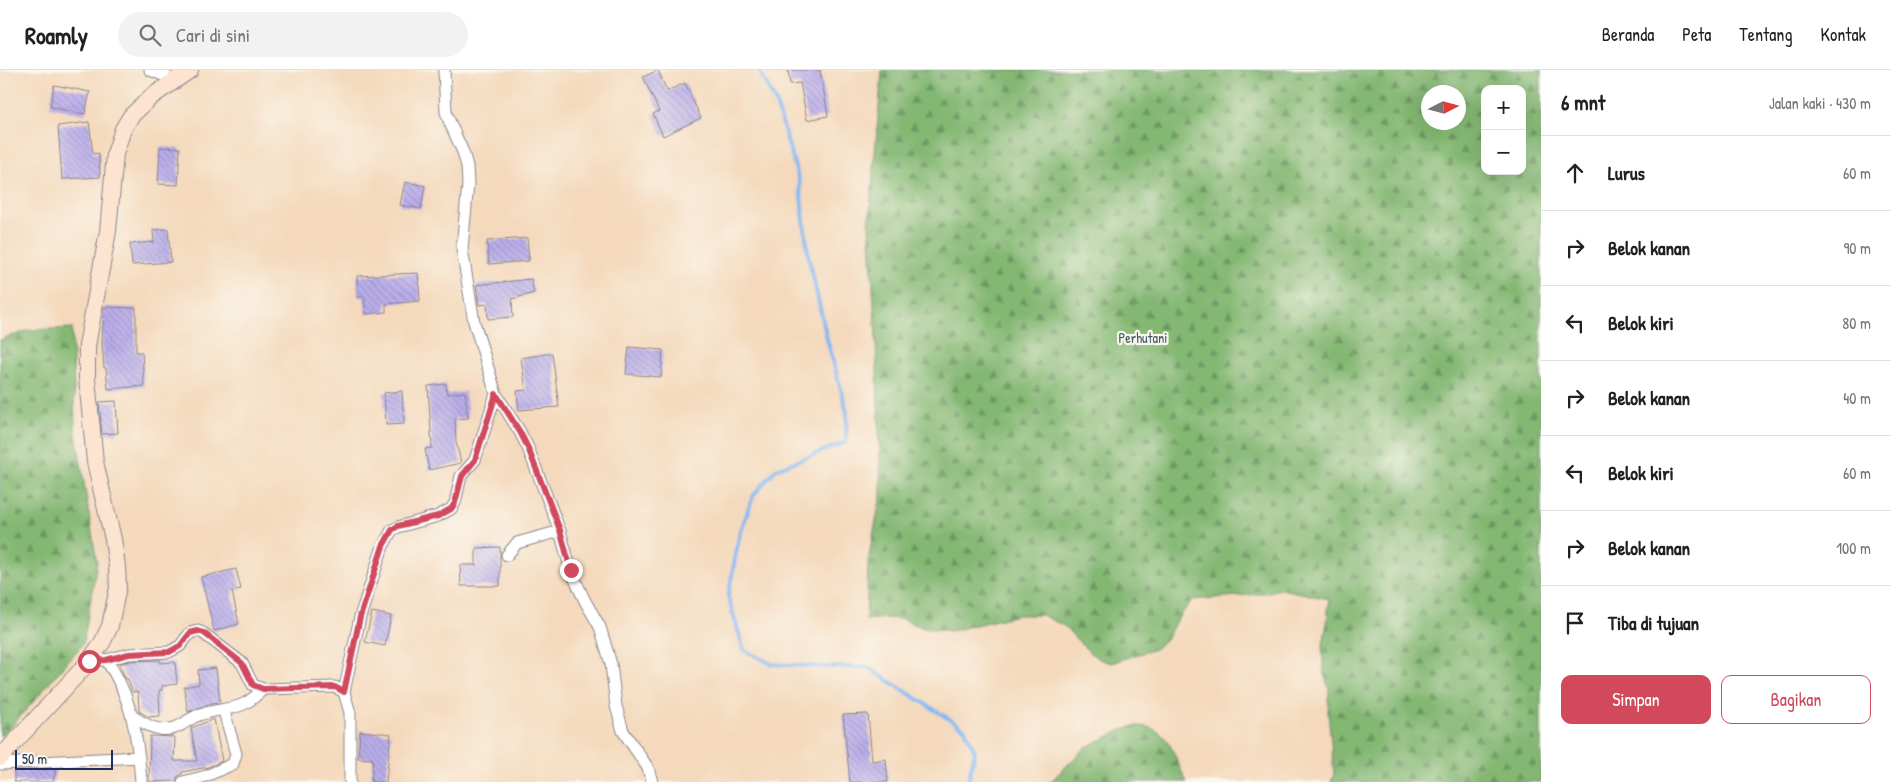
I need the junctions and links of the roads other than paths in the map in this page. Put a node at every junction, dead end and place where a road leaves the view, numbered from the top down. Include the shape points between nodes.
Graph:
1 (150, 70) edge
2 (190, 70) edge
3 (444, 70) edge
4 (175, 80) junction
5 (496, 394) junction
6 (560, 530) junction
7 (507, 555) dead end
8 (106, 660) junction
9 (89, 661) junction
10 (263, 689) junction
11 (344, 692) junction
12 (224, 711) junction
13 (132, 716) junction
14 (139, 757) junction
15 (0, 758) edge
16 (0, 764) edge
17 (141, 782) edge
18 (183, 782) edge
19 (350, 782) edge
20 (652, 782) edge

1 - 4 street
2 - 4 street
3 - 5 street via 446,112 467,166 462,249 464,267 474,322
4 - 9 street via 150,97 131,116 115,154 111,209 86,362 95,462 113,539 118,587 110,626
5 - 6 street via 528,448
5 - 11 street via 475,460 462,476 451,509 438,516 398,526 388,536 360,617
6 - 7 street via 517,542
6 - 20 street via 571,570 600,626 607,647 623,732 648,768
8 - 9 street
8 - 10 street via 129,654 169,652 180,646 190,633 198,631 237,658 253,685
8 - 13 street via 120,682
9 - 15 street
10 - 11 street via 335,687
10 - 12 street via 248,703
11 - 19 street via 350,713
12 - 13 street via 196,716 179,728 170,730 152,727
12 - 18 street via 236,754 233,764
13 - 14 street
14 - 16 street
14 - 17 street

